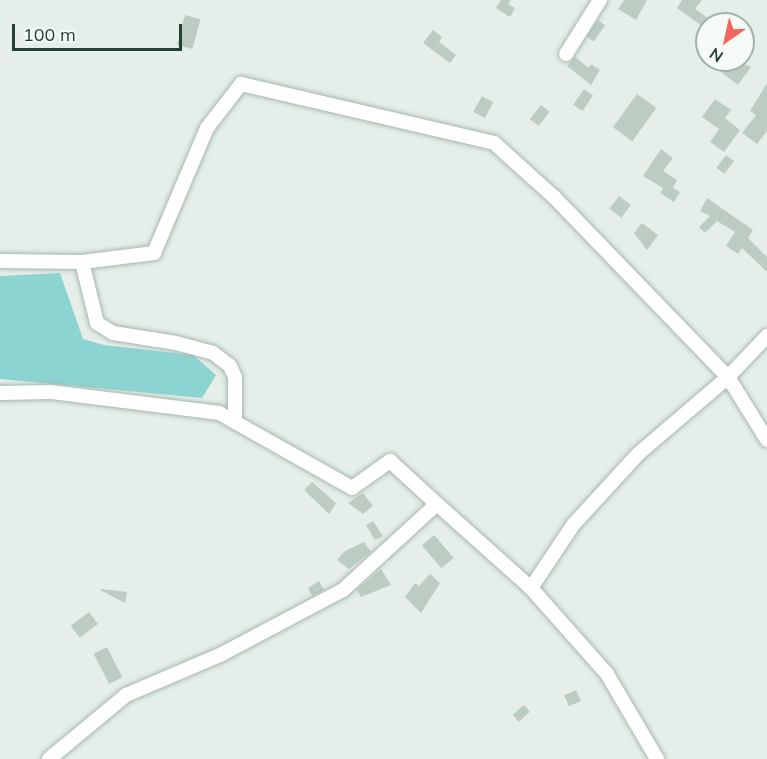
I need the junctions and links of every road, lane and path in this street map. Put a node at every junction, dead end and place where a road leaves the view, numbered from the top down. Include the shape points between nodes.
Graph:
1 (600, 0) edge
2 (566, 54) dead end
3 (0, 261) edge
4 (82, 262) junction
5 (767, 336) edge
6 (728, 377) junction
7 (0, 393) edge
8 (235, 422) junction
9 (767, 440) edge
10 (437, 504) junction
11 (531, 588) junction
12 (49, 759) edge
13 (657, 759) edge

1 - 2 street
3 - 4 street
4 - 6 street via 154,253 207,128 241,84 494,143 555,197
4 - 8 street via 97,323 113,333 213,353 230,366 235,377
5 - 6 street
6 - 9 street
6 - 11 street via 638,454 573,525
7 - 8 street via 51,392 219,413
8 - 10 street via 352,488 390,461
10 - 11 street
10 - 12 street via 343,590 222,654 126,695
11 - 13 street via 607,674

